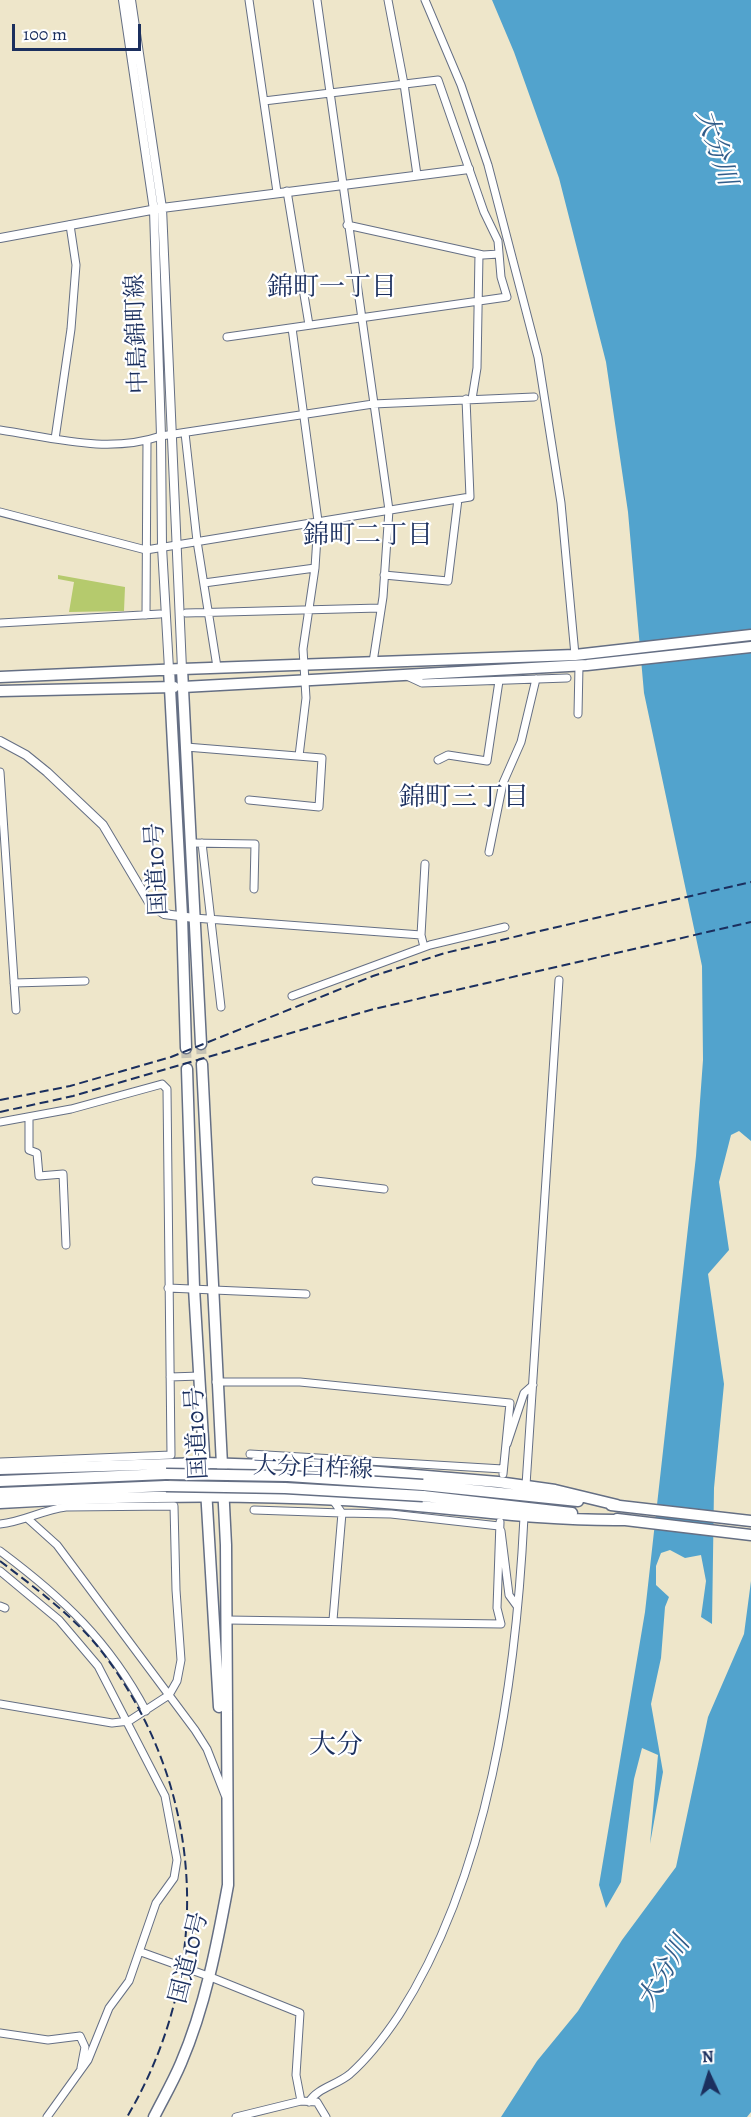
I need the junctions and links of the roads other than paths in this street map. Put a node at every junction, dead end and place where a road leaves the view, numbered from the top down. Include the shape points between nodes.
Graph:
1 (123, 0) edge
2 (131, 0) edge
3 (249, 0) edge
4 (316, 0) edge
5 (388, 0) edge
6 (425, 0) edge
7 (404, 84) junction
8 (329, 93) junction
9 (264, 101) junction
10 (469, 169) junction
11 (417, 176) junction
12 (343, 185) junction
13 (287, 191) junction
14 (277, 192) junction
15 (158, 209) junction
16 (70, 225) junction
17 (347, 225) junction
18 (0, 237) edge
19 (479, 254) junction
20 (499, 254) junction
21 (479, 301) junction
22 (362, 317) junction
23 (309, 325) junction
24 (292, 327) junction
25 (227, 337) dead end
26 (534, 397) dead end
27 (469, 399) junction
28 (374, 404) junction
29 (305, 415) junction
30 (0, 430) edge
31 (184, 433) junction
32 (171, 434) junction
33 (161, 436) junction
34 (56, 439) junction
35 (147, 441) junction
36 (458, 499) junction
37 (389, 510) junction
38 (0, 512) edge
39 (318, 521) junction
40 (197, 541) junction
41 (175, 545) junction
42 (162, 547) junction
43 (146, 550) junction
44 (315, 568) junction
45 (384, 575) junction
46 (204, 583) junction
47 (308, 609) junction
48 (380, 609) junction
49 (208, 612) junction
50 (186, 613) dead end
51 (160, 614) dead end
52 (146, 615) junction
53 (0, 622) edge
54 (751, 635) edge
55 (751, 647) edge
56 (575, 655) junction
57 (373, 662) junction
58 (303, 663) junction
59 (583, 665) junction
60 (217, 667) junction
61 (169, 669) junction
62 (182, 669) junction
63 (404, 675) junction
64 (0, 677) edge
65 (567, 678) dead end
66 (536, 679) junction
67 (304, 680) junction
68 (499, 681) junction
69 (183, 687) junction
70 (169, 688) junction
71 (0, 691) edge
72 (578, 714) dead end
73 (0, 741) edge
74 (186, 747) junction
75 (299, 756) junction
76 (438, 760) dead end
77 (0, 772) edge
78 (249, 800) dead end
79 (196, 843) junction
80 (489, 852) dead end
81 (3, 861) edge
82 (425, 864) dead end
83 (254, 890) dead end
84 (182, 916) junction
85 (194, 918) junction
86 (211, 919) junction
87 (505, 927) dead end
88 (421, 935) junction
89 (424, 947) junction
90 (559, 980) dead end
91 (85, 981) dead end
92 (14, 983) junction
93 (292, 996) dead end
94 (221, 1007) dead end
95 (16, 1010) dead end
96 (201, 1044) tunnel mouth
97 (186, 1048) tunnel mouth
98 (202, 1064) tunnel mouth
99 (187, 1069) tunnel mouth
100 (28, 1117) junction
101 (0, 1122) edge
102 (315, 1181) dead end
103 (384, 1189) dead end
104 (66, 1245) dead end
105 (168, 1288) junction
106 (195, 1288) junction
107 (213, 1288) junction
108 (306, 1294) dead end
109 (200, 1376) junction
110 (170, 1377) junction
111 (216, 1382) junction
112 (533, 1385) junction
113 (505, 1448) junction
114 (250, 1454) dead end
115 (0, 1462) edge
116 (322, 1462) junction
117 (206, 1463) junction
118 (222, 1464) junction
119 (0, 1469) edge
120 (0, 1481) edge
121 (531, 1489) junction
122 (423, 1490) junction
123 (0, 1492) edge
124 (207, 1497) junction
125 (223, 1497) junction
126 (332, 1500) junction
127 (0, 1503) edge
128 (254, 1510) dead end
129 (342, 1513) junction
130 (529, 1514) junction
131 (27, 1518) junction
132 (751, 1521) edge
133 (0, 1524) edge
134 (499, 1526) junction
135 (751, 1535) edge
136 (0, 1551) edge
137 (0, 1571) edge
138 (518, 1606) junction
139 (227, 1620) junction
140 (333, 1620) junction
141 (169, 1695) junction
142 (0, 1704) edge
143 (146, 1711) junction
144 (129, 1721) junction
145 (227, 1800) junction
146 (141, 1952) junction
147 (208, 1976) junction
148 (0, 2033) edge
149 (81, 2071) junction
150 (305, 2102) junction
151 (49, 2116) edge
152 (154, 2117) edge
153 (236, 2117) edge
154 (326, 2117) edge

1 - 15 street, 中島錦町線
2 - 15 street, 中島錦町線
3 - 9 street
4 - 8 street
5 - 7 street
6 - 56 street via 461,85 488,165 538,357 561,503
7 - 8 street
7 - 10 street via 438,80
7 - 11 street
8 - 9 street
8 - 12 street
9 - 14 street
10 - 11 street
10 - 20 street via 498,241
11 - 12 street
12 - 13 street
12 - 17 street
13 - 14 street
13 - 23 street
14 - 15 street
15 - 16 street
15 - 32 street, 中島錦町線
15 - 33 street, 中島錦町線
16 - 18 street
16 - 34 street via 76,266
17 - 19 street
17 - 22 street
19 - 20 street
19 - 21 street
20 - 21 street via 507,297
21 - 22 street
21 - 27 street via 477,368
22 - 23 street
22 - 28 street
23 - 24 street
24 - 25 street
24 - 29 street
26 - 27 street
27 - 28 street
27 - 36 street via 470,497
28 - 29 street
28 - 37 street
29 - 31 street
29 - 39 street
30 - 34 street
31 - 32 street
31 - 40 street
32 - 33 street
32 - 41 street, 中島錦町線
33 - 35 street
33 - 42 street, 中島錦町線
34 - 35 street via 98,445
35 - 43 street
36 - 37 street
36 - 45 street via 448,581
37 - 39 street
37 - 45 street
38 - 43 street
39 - 40 street
39 - 44 street
40 - 41 street
40 - 46 street
41 - 42 street
41 - 62 street, 中島錦町線
42 - 43 street
42 - 61 street, 中島錦町線
43 - 52 street
44 - 46 street
44 - 47 street
45 - 48 street
46 - 49 street
47 - 48 street
47 - 49 street
47 - 58 street
48 - 57 street
49 - 50 street
49 - 60 street
51 - 52 street
52 - 53 street
54 - 56 main road
55 - 59 main road
56 - 57 main road
57 - 58 main road
58 - 60 main road
58 - 67 street
59 - 63 main road
59 - 72 street
60 - 62 main road
61 - 62 main road
61 - 64 main road
61 - 70 main road, 国道10号
62 - 69 main road, 国道10号
63 - 67 main road
63 - 68 street via 422,683
65 - 66 street
66 - 68 street
66 - 80 street via 521,741 502,783
67 - 69 main road
67 - 75 street via 306,698
68 - 76 street via 487,761 448,755
69 - 70 main road
69 - 74 main road, 国道10号
70 - 71 main road
70 - 84 main road, 国道10号
73 - 84 street via 46,772 103,825 150,904 164,914
74 - 75 street
74 - 79 main road, 国道10号
75 - 78 street via 322,758 319,807
77 - 81 street
79 - 83 street via 255,844
79 - 85 main road, 国道10号
79 - 86 street
81 - 92 street
82 - 88 street
84 - 85 street
84 - 97 main road, 国道10号
85 - 86 street
85 - 96 main road, 国道10号
86 - 88 street
86 - 94 street
87 - 89 street
88 - 89 street
89 - 93 street
90 - 112 street
91 - 92 street
92 - 95 street
98 - 107 main road, 国道10号
99 - 106 main road, 国道10号
100 - 101 street
100 - 104 street via 29,1150 37,1153 39,1176 63,1174
100 - 105 street via 162,1084 167,1089
102 - 103 street
105 - 106 street
105 - 110 street
106 - 107 street
106 - 109 main road, 国道10号
107 - 108 street
107 - 111 main road, 国道10号
109 - 110 street
109 - 117 main road, 国道10号
110 - 115 street via 171,1455
111 - 113 street via 300,1383 510,1403
111 - 118 main road, 国道10号
112 - 113 street via 524,1393 512,1437
112 - 121 street
113 - 116 street via 503,1472
114 - 116 street
116 - 118 main road
116 - 121 main road
117 - 118 main road
117 - 119 main road
117 - 124 main road, 国道10号
118 - 125 main road, 国道10号
120 - 122 main road, 大分臼杵線, bridge via 166,1474 288,1476
121 - 122 main road, 大分臼杵線
121 - 132 main road via 617,1505
122 - 123 main road, 大分臼杵線, bridge via 166,1486
122 - 130 main road, 大分臼杵線
124 - 125 main road
124 - 127 main road
124 - 145 main road, 国道10号
125 - 126 main road
125 - 139 main road, 国道10号
126 - 129 street
126 - 130 main road
128 - 129 street
129 - 134 street via 391,1514
129 - 140 street
130 - 135 main road, 大分臼杵線
130 - 138 street
131 - 133 street
131 - 141 street via 57,1545
131 - 141 street via 66,1507 174,1506 181,1660 177,1681
134 - 138 street via 500,1522 509,1595
134 - 140 street via 497,1608 501,1624
136 - 143 street via 80,1617 126,1675
137 - 144 street via 66,1628 98,1666
138 - 150 street via 504,1708 486,1796 441,1935 399,2015 378,2043 348,2076
139 - 140 street
139 - 145 main road, 国道10号
141 - 143 street
141 - 145 street via 207,1749
142 - 144 street via 100,1723
143 - 144 street
144 - 146 street via 137,1745 165,1796 177,1860 174,1878 156,1903
145 - 147 main road, 国道10号 via 228,1885
146 - 147 street
146 - 149 street via 129,1981 109,2008
147 - 150 street via 300,2013 296,2075
147 - 152 main road, 国道10号 via 181,2063
148 - 149 street via 48,2040 80,2036 85,2047
149 - 151 street
150 - 153 street
150 - 154 street via 317,2102

